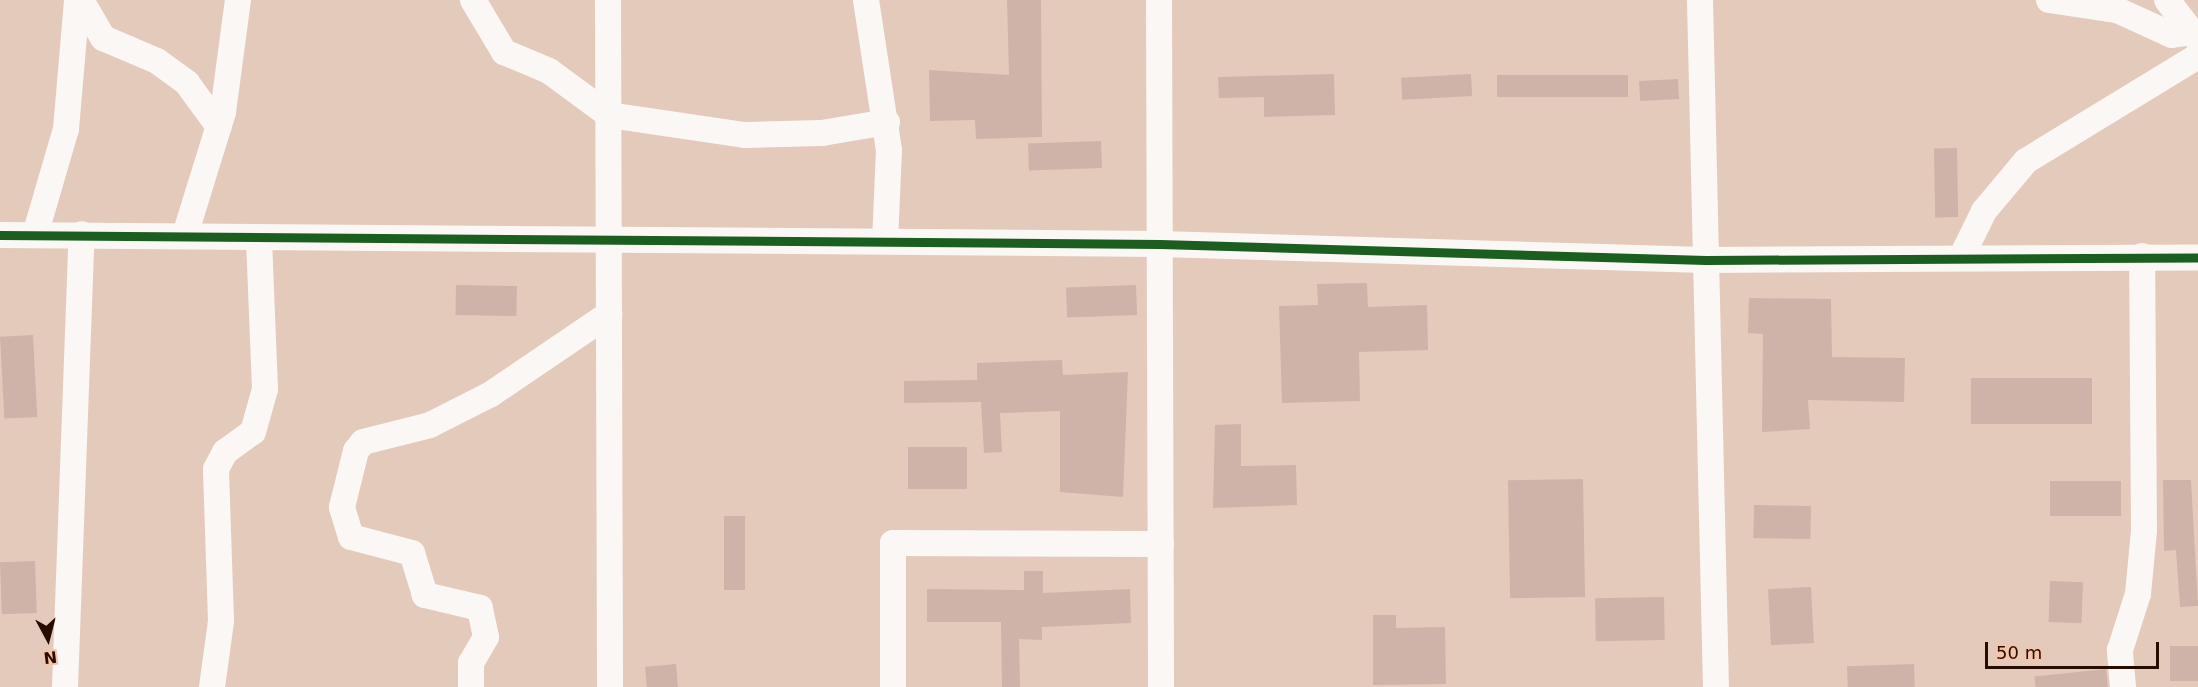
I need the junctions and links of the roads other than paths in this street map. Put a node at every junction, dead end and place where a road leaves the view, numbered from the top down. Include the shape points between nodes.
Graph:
1 (79, 0) edge
2 (238, 0) edge
3 (473, 0) edge
4 (608, 0) edge
5 (866, 0) edge
6 (1159, 0) edge
7 (1700, 0) edge
8 (2049, 0) edge
9 (2167, 0) edge
10 (2197, 43) edge
11 (609, 115) junction
12 (886, 122) junction
13 (219, 127) junction
14 (82, 234) junction
15 (0, 235) edge
16 (35, 235) junction
17 (185, 235) junction
18 (609, 238) junction
19 (259, 240) junction
20 (885, 241) junction
21 (1160, 244) junction
22 (1962, 256) junction
23 (2142, 256) junction
24 (2198, 257) edge
25 (1706, 260) junction
26 (609, 314) junction
27 (1161, 544) junction
28 (65, 687) edge
29 (212, 687) edge
30 (471, 687) edge
31 (610, 687) edge
32 (892, 687) edge
33 (1161, 687) edge
34 (1716, 687) edge
35 (2123, 687) edge

1 - 13 street via 103,38 157,61 187,82
1 - 16 street via 66,129
2 - 13 street
3 - 11 street via 504,52 549,71
4 - 11 street
5 - 12 street
6 - 21 street
7 - 25 street
8 - 10 street via 2098,5
9 - 10 street
10 - 22 street via 2026,161 1984,211
11 - 12 street via 745,135 822,133
11 - 18 street
12 - 20 street
13 - 17 street
14 - 16 street
14 - 17 street
14 - 28 street
15 - 16 street
17 - 19 street
18 - 19 street
18 - 20 street
18 - 26 street
19 - 29 street via 265,389 253,432 225,452 216,469 221,621
20 - 21 street
21 - 25 street
21 - 27 street
22 - 23 street
22 - 25 street
23 - 24 street
23 - 35 street via 2144,530 2138,594 2120,650
25 - 34 street
26 - 30 street via 491,394 430,424 363,442 356,451 342,507 351,537 412,553 425,595 473,605 484,616 486,638 471,663
26 - 31 street
27 - 32 street via 893,543
27 - 33 street

